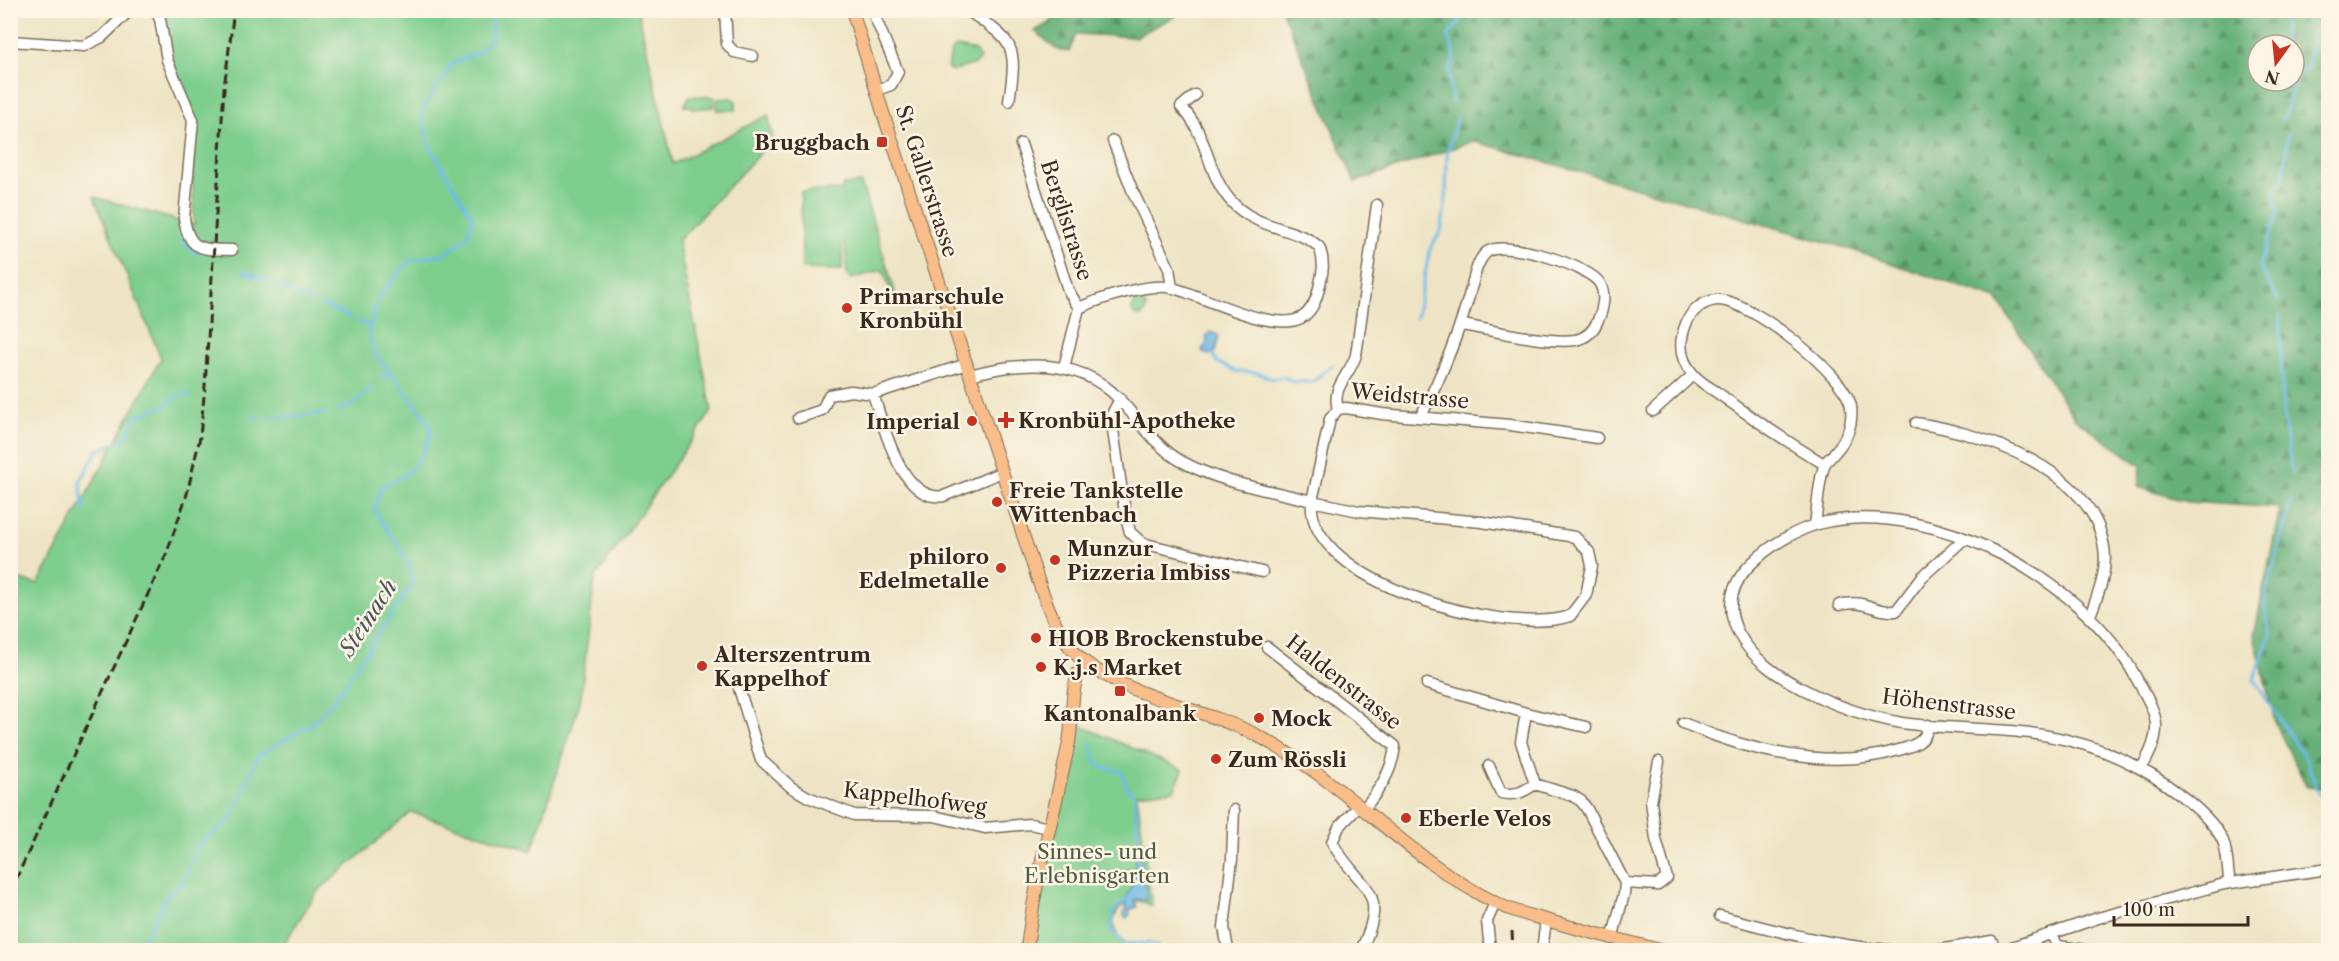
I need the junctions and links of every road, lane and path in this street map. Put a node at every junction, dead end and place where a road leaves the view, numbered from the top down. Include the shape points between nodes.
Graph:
1 (130, 10) edge
2 (155, 10) edge
3 (725, 10) edge
4 (852, 10) edge
5 (872, 10) edge
6 (967, 10) edge
7 (10, 41) edge
8 (753, 56) dead end
9 (877, 90) junction
10 (1195, 95) dead end
11 (1009, 101) dead end
12 (1113, 141) dead end
13 (1021, 144) dead end
14 (1377, 205) dead end
15 (232, 250) dead end
16 (1172, 288) junction
17 (1079, 308) junction
18 (1462, 326) junction
19 (1064, 367) junction
20 (969, 370) junction
21 (1693, 375) junction
22 (873, 394) junction
23 (1120, 399) junction
24 (1338, 409) junction
25 (1653, 411) dead end
26 (1422, 416) junction
27 (798, 418) dead end
28 (1916, 423) dead end
29 (1597, 438) dead end
30 (1824, 464) junction
31 (1002, 472) junction
32 (1312, 501) junction
33 (1815, 524) junction
34 (1964, 539) junction
35 (1263, 572) dead end
36 (1839, 605) dead end
37 (2090, 618) junction
38 (1267, 647) dead end
39 (1084, 661) junction
40 (1427, 684) dead end
41 (738, 685) dead end
42 (1526, 713) junction
43 (1683, 723) dead end
44 (1928, 725) junction
45 (1586, 727) dead end
46 (1659, 762) dead end
47 (1489, 766) dead end
48 (2141, 769) junction
49 (1535, 784) junction
50 (1360, 809) junction
51 (1233, 810) dead end
52 (1049, 828) junction
53 (2328, 869) edge
54 (1625, 883) junction
55 (2230, 883) junction
56 (1495, 903) junction
57 (1720, 916) dead end
58 (1546, 920) junction
59 (2051, 934) junction
60 (1612, 939) junction
61 (1992, 941) dead end
62 (1027, 951) edge
63 (1228, 951) edge
64 (1361, 951) edge
65 (1490, 951) edge
66 (1542, 951) edge
67 (1660, 951) edge
68 (1890, 951) edge
69 (1940, 951) edge
70 (2003, 951) edge
71 (2086, 951) edge

1 - 7 street via 102,37 84,46
2 - 15 street via 167,60 193,120 186,232 198,247
3 - 8 street via 727,44 734,52
4 - 9 main road, St. Gallerstrasse
5 - 9 street via 898,72 891,85
6 - 11 street via 1003,35 1011,48 1014,69
9 - 20 main road, St. Gallerstrasse
10 - 16 street via 1181,107 1197,125 1214,172 1230,200 1264,224 1315,243 1324,264 1310,310 1301,318 1286,322
12 - 16 street via 1169,268
13 - 17 street, Berglistrasse via 1068,290
14 - 24 street via 1356,355 1337,388
16 - 17 street via 1129,290
17 - 19 street
18 - 18 street via 1481,258 1497,248 1518,249 1581,269 1594,276 1603,291 1599,318 1581,339 1555,340
18 - 26 street
19 - 20 street
19 - 23 street via 1092,377
20 - 22 street
20 - 31 main road, St. Gallerstrasse
21 - 25 street
21 - 30 street
21 - 30 street via 1681,352 1681,338 1688,320 1703,305 1716,300 1732,302 1779,330 1829,372 1850,402 1851,427
22 - 27 street via 851,391 829,395 822,410
22 - 31 street via 902,471 921,490 944,496
23 - 32 street via 1164,449 1180,461 1215,475
23 - 35 street via 1112,416 1130,532 1142,543
24 - 26 street, Weidstrasse
24 - 32 street, Weidstrasse via 1330,418
26 - 29 street, Weidstrasse via 1510,424
28 - 37 street via 1943,427 2022,455 2070,486 2087,503 2101,536 2105,561
30 - 33 street
31 - 39 main road, St. Gallerstrasse via 1049,610
32 - 32 street via 1359,511 1482,522 1575,537 1589,552 1592,566 1586,595 1570,616 1546,620 1506,619 1435,605 1363,571 1340,555 1317,530
33 - 34 street, Höhenstrasse via 1882,518
33 - 44 street, Höhenstrasse via 1755,559 1735,585 1730,611 1743,642 1773,672 1810,693 1878,717
34 - 36 street via 1922,577 1896,611 1854,601
34 - 37 street, Höhenstrasse via 2032,570
37 - 48 street, Höhenstrasse via 2129,664 2156,716 2156,736
38 - 50 street, Haldenstrasse via 1395,746 1393,764 1385,781
39 - 50 main road via 1135,688 1260,738
39 - 52 main road via 1076,679 1071,732
40 - 42 street
41 - 52 street, Kappelhofweg via 761,760 808,797 854,815 934,816 985,828 1024,824
42 - 45 street
42 - 49 street via 1521,742
43 - 44 street via 1766,750 1837,759 1869,757 1911,747 1925,737
44 - 48 street, Höhenstrasse via 2030,733 2066,740
46 - 54 street via 1651,801 1653,827 1666,878 1658,885
47 - 49 street via 1501,793 1522,793
48 - 55 street, Höhenstrasse via 2181,797 2217,830 2227,855
49 - 54 street via 1581,801
50 - 56 main road via 1442,870
50 - 64 street via 1339,827 1332,842 1374,897
51 - 63 street via 1224,927
52 - 62 main road via 1037,876
53 - 55 street
54 - 60 street
55 - 59 street
56 - 58 main road
56 - 65 street via 1487,921
57 - 68 street via 1807,939
58 - 60 main road
58 - 66 street
59 - 70 street
59 - 71 street via 2058,946
60 - 67 main road
61 - 69 street

